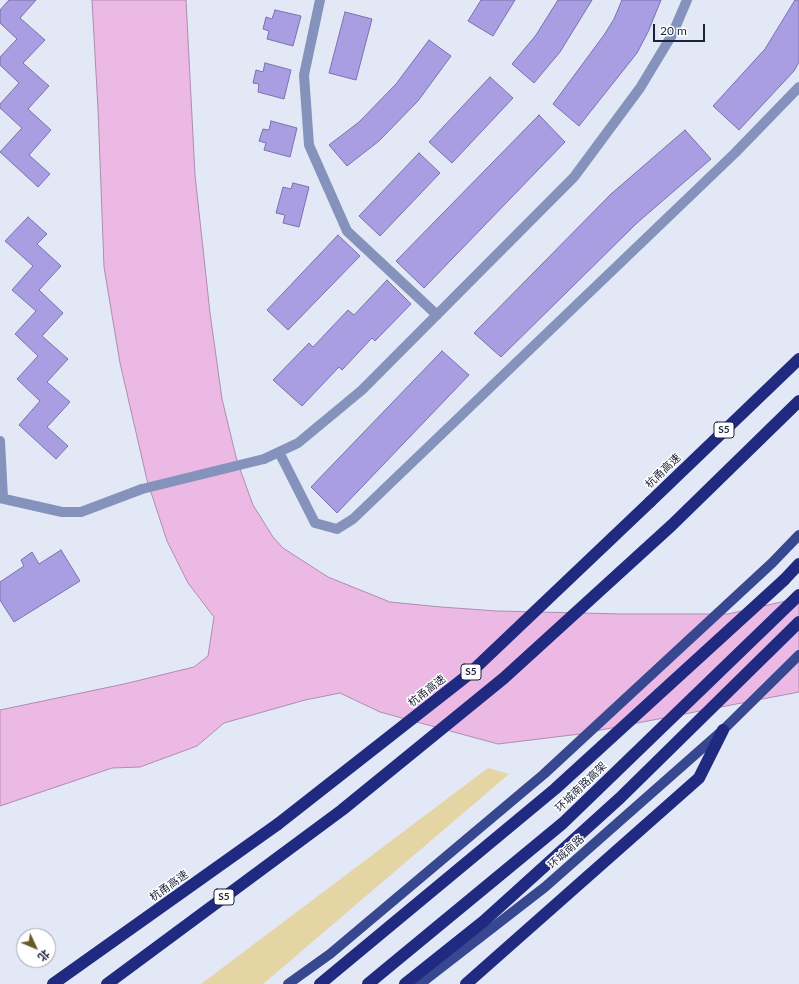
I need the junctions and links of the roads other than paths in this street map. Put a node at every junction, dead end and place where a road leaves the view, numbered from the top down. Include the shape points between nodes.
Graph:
1 (320, 0) edge
2 (687, 0) edge
3 (799, 87) edge
4 (437, 315) junction
5 (799, 360) edge
6 (799, 401) edge
7 (0, 441) edge
8 (279, 452) junction
9 (2, 498) edge
10 (799, 535) edge
11 (799, 564) edge
12 (799, 595) edge
13 (799, 622) edge
14 (799, 655) edge
15 (723, 730) junction
16 (52, 984) edge
17 (107, 984) edge
18 (288, 984) edge
19 (320, 984) edge
20 (368, 984) edge
21 (404, 984) edge
22 (420, 984) edge
23 (466, 984) edge

1 - 4 street via 304,75 309,145 347,231
2 - 4 street via 672,36 640,88 574,178
3 - 8 street via 735,153 353,519 337,529 315,523
4 - 8 street via 362,390 298,443
5 - 16 highway, 杭甬高速 / S5, bridge via 468,674 278,824
6 - 17 highway, S5 via 672,525 504,678 342,810
7 - 9 street
8 - 9 street, bridge via 264,459 142,489 81,512 62,512
10 - 18 main road via 544,774 330,954
11 - 19 highway, bridge via 555,789
12 - 20 highway, 环城南路高架, bridge via 563,823
13 - 21 highway via 620,798 484,921
14 - 15 main road, 环城南路
15 - 22 main road, 环城南路 via 545,888
15 - 23 highway via 699,778

